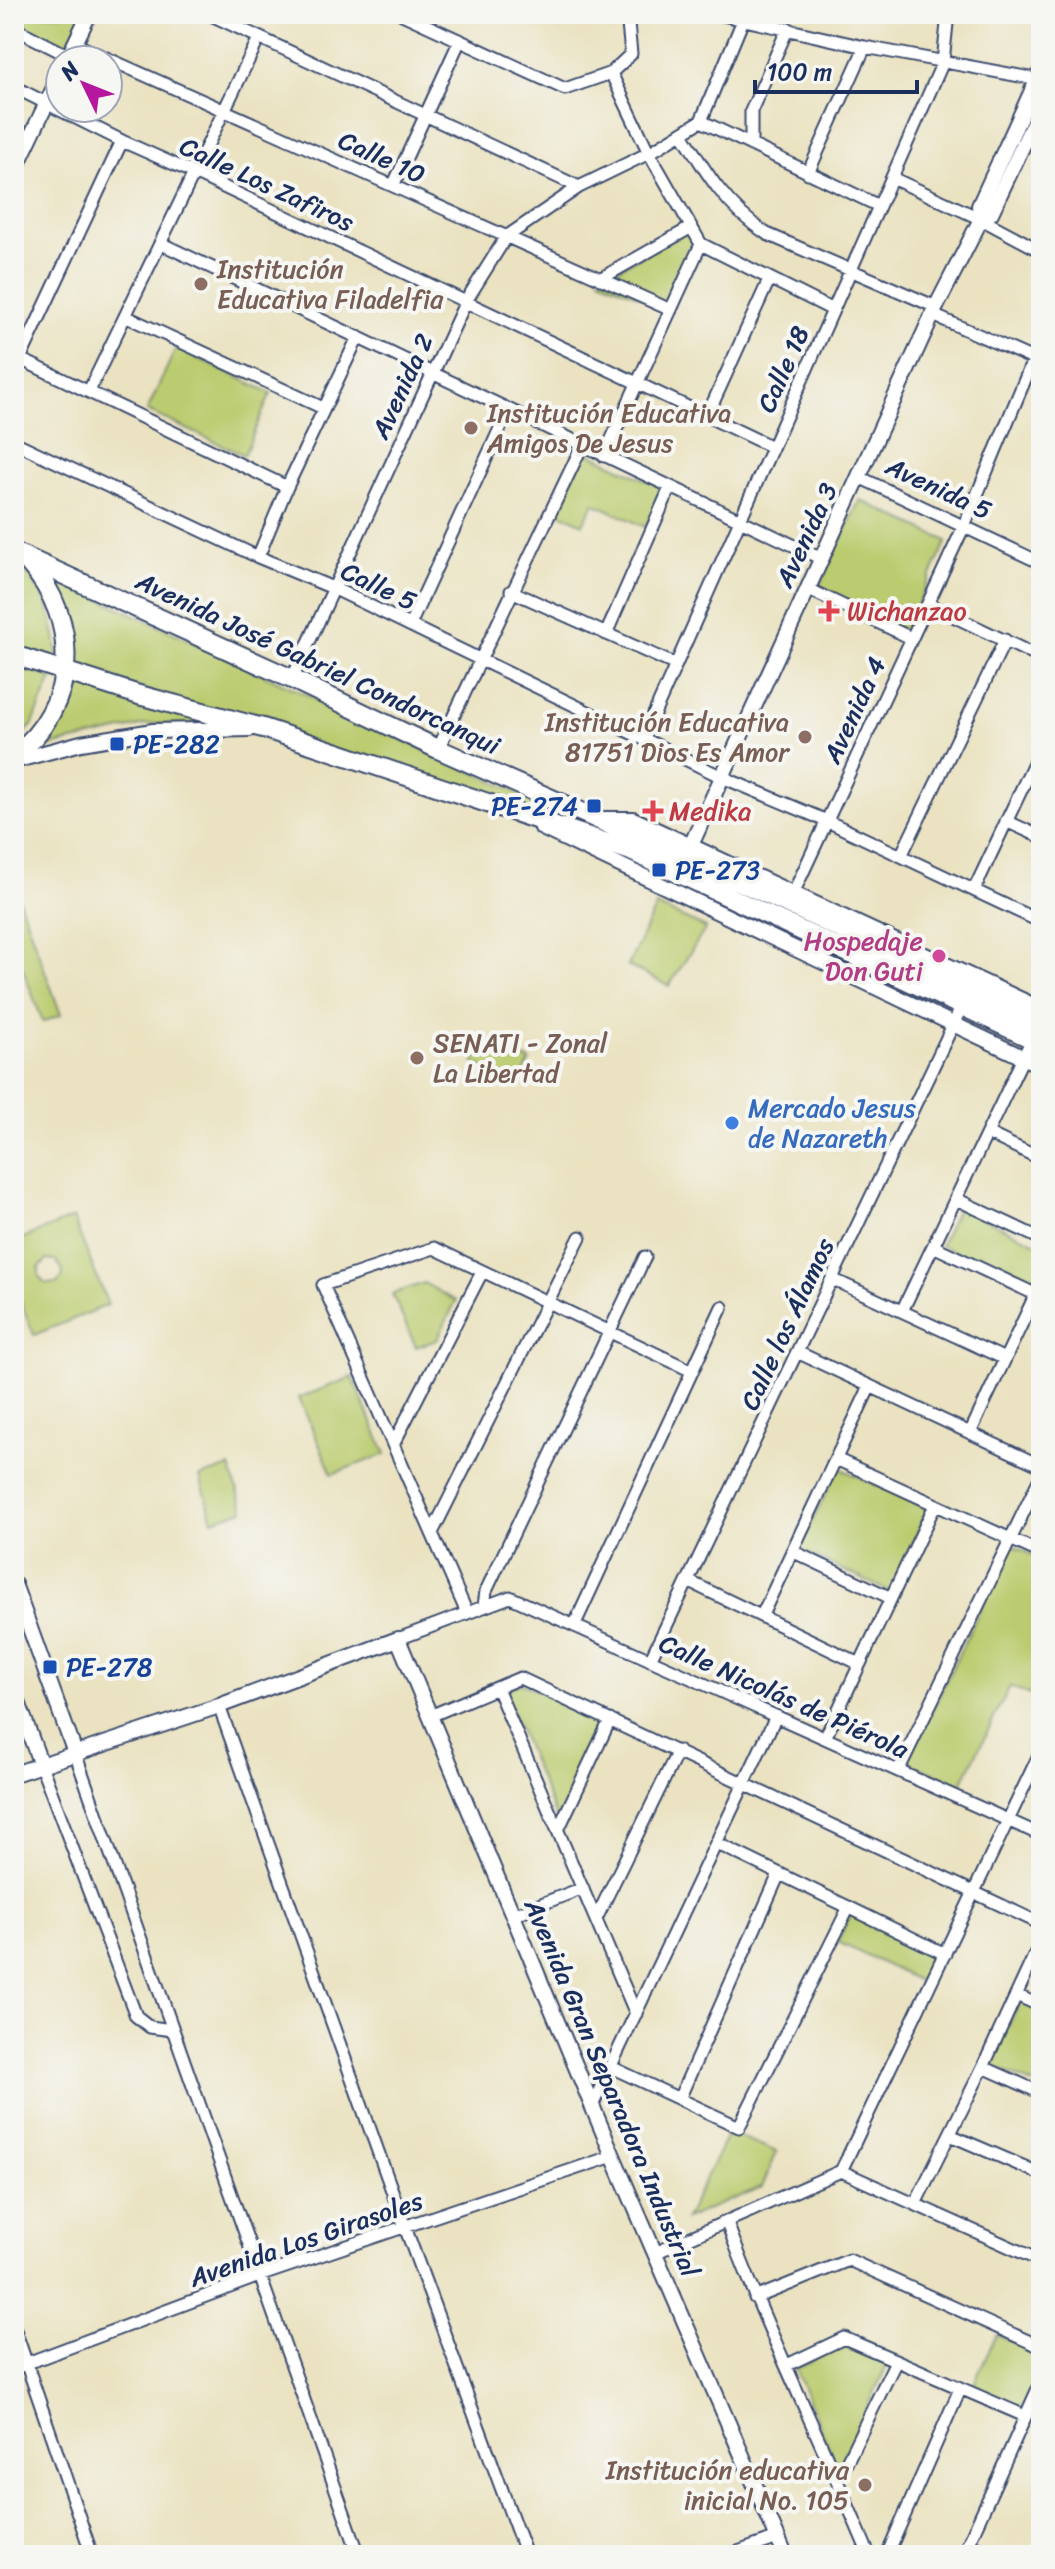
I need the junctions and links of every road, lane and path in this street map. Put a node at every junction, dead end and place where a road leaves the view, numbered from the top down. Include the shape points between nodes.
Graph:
1 (89, 14) edge
2 (209, 14) edge
3 (402, 14) edge
4 (627, 14) edge
5 (718, 14) edge
6 (948, 14) edge
7 (743, 20) junction
8 (14, 28) edge
9 (788, 28) junction
10 (259, 38) junction
11 (460, 40) junction
12 (50, 44) edge
13 (74, 44) edge
14 (865, 47) junction
15 (943, 62) junction
16 (124, 73) edge
17 (611, 73) junction
18 (1040, 77) edge
19 (14, 87) edge
20 (44, 102) edge
21 (44, 107) edge
22 (1041, 107) edge
23 (224, 111) junction
24 (426, 115) junction
25 (701, 121) junction
26 (88, 124) edge
27 (682, 133) junction
28 (122, 141) junction
29 (751, 145) junction
30 (649, 153) junction
31 (14, 172) edge
32 (194, 173) junction
33 (808, 173) junction
34 (892, 178) junction
35 (393, 186) junction
36 (579, 187) junction
37 (879, 206) junction
38 (981, 219) junction
39 (690, 228) junction
40 (506, 237) junction
41 (160, 243) junction
42 (701, 244) junction
43 (1041, 251) edge
44 (851, 269) junction
45 (600, 279) junction
46 (769, 280) junction
47 (466, 301) junction
48 (671, 310) junction
49 (833, 310) junction
50 (935, 311) junction
51 (125, 316) junction
52 (358, 337) junction
53 (1041, 341) edge
54 (17, 358) edge
55 (1033, 359) junction
56 (14, 372) edge
57 (432, 375) junction
58 (637, 384) junction
59 (89, 391) junction
60 (323, 408) junction
61 (508, 411) junction
62 (707, 416) junction
63 (14, 442) edge
64 (582, 446) junction
65 (772, 447) junction
66 (604, 456) junction
67 (859, 477) junction
68 (287, 487) junction
69 (670, 488) junction
70 (740, 521) junction
71 (964, 526) junction
72 (18, 554) edge
73 (258, 557) junction
74 (822, 559) junction
75 (1041, 563) edge
76 (333, 588) junction
77 (808, 589) junction
78 (511, 591) junction
79 (928, 604) junction
80 (410, 625) junction
81 (606, 634) junction
82 (911, 638) junction
83 (1005, 640) junction
84 (14, 655) edge
85 (480, 658) junction
86 (1041, 658) edge
87 (676, 665) junction
88 (65, 672) junction
89 (292, 679) junction
90 (263, 728) junction
91 (643, 739) junction
92 (1041, 748) edge
93 (438, 749) junction
94 (14, 759) edge
95 (722, 777) junction
96 (499, 805) junction
97 (827, 821) junction
98 (1006, 821) junction
99 (1041, 837) edge
100 (901, 856) junction
101 (685, 858) junction
102 (974, 890) junction
103 (788, 906) junction
104 (1041, 922) edge
105 (962, 1006) junction
106 (1041, 1009) edge
107 (953, 1024) junction
108 (1038, 1035) edge
109 (1023, 1058) junction
110 (1041, 1066) edge
111 (987, 1133) junction
112 (1041, 1159) edge
113 (956, 1199) junction
114 (580, 1237) dead end
115 (1041, 1239) edge
116 (933, 1246) junction
117 (645, 1257) dead end
118 (482, 1272) junction
119 (832, 1279) junction
120 (1041, 1283) edge
121 (1035, 1294) junction
122 (547, 1303) junction
123 (722, 1307) dead end
124 (902, 1311) junction
125 (608, 1332) junction
126 (797, 1352) junction
127 (1005, 1359) junction
128 (692, 1371) junction
129 (870, 1386) junction
130 (970, 1433) junction
131 (393, 1445) junction
132 (836, 1459) junction
133 (1041, 1466) edge
134 (1041, 1476) edge
135 (935, 1505) junction
136 (432, 1533) junction
137 (1011, 1538) junction
138 (792, 1551) junction
139 (1041, 1553) edge
140 (688, 1581) junction
141 (14, 1584) edge
142 (891, 1598) junction
143 (484, 1606) junction
144 (467, 1613) junction
145 (762, 1615) junction
146 (574, 1626) junction
147 (398, 1639) junction
148 (650, 1660) junction
149 (860, 1664) junction
150 (497, 1688) junction
151 (14, 1691) edge
152 (219, 1706) junction
153 (430, 1716) junction
154 (776, 1716) junction
155 (610, 1720) junction
156 (825, 1738) junction
157 (678, 1751) junction
158 (1041, 1751) edge
159 (75, 1753) junction
160 (41, 1765) junction
161 (898, 1771) junction
162 (14, 1774) edge
163 (745, 1782) junction
164 (1009, 1821) junction
165 (558, 1830) junction
166 (1041, 1835) edge
167 (716, 1843) junction
168 (779, 1874) junction
169 (583, 1888) junction
170 (975, 1892) junction
171 (849, 1907) junction
172 (513, 1915) junction
173 (596, 1919) junction
174 (1041, 1924) edge
175 (1041, 1941) edge
176 (945, 1954) junction
177 (1016, 1995) junction
178 (1041, 2006) edge
179 (636, 2014) junction
180 (172, 2030) junction
181 (611, 2067) junction
182 (983, 2067) junction
183 (1041, 2093) edge
184 (679, 2099) junction
185 (592, 2106) junction
186 (950, 2135) junction
187 (613, 2156) junction
188 (841, 2171) junction
189 (1041, 2174) edge
190 (915, 2204) junction
191 (727, 2223) junction
192 (405, 2227) junction
193 (655, 2253) junction
194 (1041, 2261) edge
195 (259, 2276) junction
196 (755, 2298) junction
197 (14, 2327) edge
198 (1041, 2347) edge
199 (896, 2361) junction
200 (28, 2363) junction
201 (787, 2365) junction
202 (14, 2368) edge
203 (1041, 2382) edge
204 (960, 2389) junction
205 (1025, 2416) junction
206 (838, 2480) junction
207 (778, 2538) junction
208 (965, 2549) edge
209 (92, 2555) edge
210 (359, 2555) edge
211 (526, 2555) edge
212 (729, 2555) edge
213 (785, 2555) edge
214 (869, 2555) edge
215 (887, 2555) edge
216 (995, 2555) edge

1 - 13 street
2 - 10 street
3 - 11 street
4 - 17 street via 631,54
5 - 7 street
6 - 15 street, Calle 18
7 - 9 street
7 - 25 street
8 - 12 street, Calle 10
9 - 14 street
9 - 29 street via 751,111
10 - 23 street
10 - 24 street
11 - 17 street via 565,89
11 - 24 street
14 - 15 street
14 - 33 street
15 - 18 street
15 - 34 street, Calle 18
16 - 23 street, Calle 10
17 - 30 street
18 - 38 street, Avenida 3 via 979,206
19 - 20 street, Calle Los Zafiros
21 - 31 street
22 - 38 street, Avenida 3 via 991,213
23 - 32 street
23 - 35 street, Calle 10
24 - 35 street
24 - 36 street
25 - 27 street, Avenida 2
25 - 29 street
26 - 28 street, Calle Los Zafiros
27 - 30 street, Avenida 2
27 - 44 street via 703,170 742,218
28 - 32 street, Calle Los Zafiros
28 - 54 street
29 - 33 street
30 - 36 street, Avenida 2
30 - 39 street
32 - 41 street
32 - 47 street, Calle Los Zafiros
33 - 37 street
34 - 37 street, Calle 18
34 - 38 street
35 - 40 street, Calle 10
36 - 40 street, Avenida 2
37 - 44 street, Calle 18
38 - 43 street
38 - 50 street, Avenida 3
39 - 42 street
39 - 45 street
40 - 45 street, Calle 10
40 - 47 street, Avenida 2
41 - 51 street
41 - 52 street
42 - 46 street
42 - 48 street
44 - 49 street, Calle 18
44 - 50 street
45 - 48 street, Calle 10
46 - 49 street
46 - 62 street
47 - 57 street, Avenida 2
47 - 58 street, Calle Los Zafiros
48 - 58 street
49 - 65 street, Calle 18
50 - 55 street
50 - 67 street, Avenida 3
51 - 59 street
51 - 60 street
52 - 57 street
52 - 60 street
53 - 55 street, Avenida 4
54 - 56 street
54 - 59 street
55 - 71 street, Avenida 4
57 - 61 street
57 - 76 street, Avenida 2
58 - 62 street, Calle Los Zafiros
58 - 66 street
59 - 68 street
60 - 68 street
61 - 64 street
61 - 80 street
62 - 65 street, Calle Los Zafiros
63 - 73 street, Calle 5
64 - 66 street
64 - 78 street
65 - 70 street, Calle 18
66 - 69 street
67 - 71 street, Avenida 5
67 - 74 street, Avenida 3
68 - 73 street
69 - 70 street
69 - 81 street
70 - 74 street
70 - 87 street, Calle 18
71 - 75 street, Avenida 5
71 - 79 street, Avenida 4
72 - 88 highway via 44,579 58,608 66,640
72 - 89 highway, Avenida José Gabriel Condorcanqui
73 - 76 street, Calle 5
74 - 77 street, Avenida 3
76 - 80 street, Calle 5
76 - 89 street, Avenida 2
77 - 82 street
77 - 95 street, Avenida 3
78 - 81 street
78 - 85 street
79 - 82 street, Avenida 4
79 - 83 street
80 - 85 street, Calle 5
81 - 87 street
82 - 97 street, Avenida 4
83 - 86 street
83 - 100 street
84 - 88 highway, Avenida José Gabriel Condorcanqui
85 - 91 street, Calle 5
85 - 93 street
87 - 91 street, Calle 18
88 - 90 highway, Avenida José Gabriel Condorcanqui
88 - 94 highway via 45,724
89 - 93 highway, Avenida José Gabriel Condorcanqui
90 - 94 street via 153,731
90 - 96 highway, Avenida José Gabriel Condorcanqui
91 - 95 street, Calle 5
92 - 98 street
93 - 101 highway, Avenida José Gabriel Condorcanqui
95 - 97 street, Calle 5
95 - 101 street, Avenida 3
96 - 101 highway, Avenida José Gabriel Condorcanqui via 631,851
96 - 107 street, Avenida José Gabriel Condorcanqui
97 - 100 street, Calle 5
97 - 103 street, Avenida 4
98 - 99 street
98 - 102 street
100 - 102 street, Calle 5
101 - 103 highway, Avenida José Gabriel Condorcanqui
101 - 103 street, Avenida José Gabriel Condorcanqui
102 - 104 street, Calle 5
103 - 105 highway, Avenida José Gabriel Condorcanqui
103 - 106 street, Avenida José Gabriel Condorcanqui
103 - 108 highway, Avenida José Gabriel Condorcanqui
105 - 107 street, Calle los Álamos
105 - 108 highway, Avenida José Gabriel Condorcanqui
107 - 109 street, Avenida José Gabriel Condorcanqui
107 - 119 street, Calle los Álamos
108 - 109 street
109 - 110 street, Avenida José Gabriel Condorcanqui
109 - 111 street
111 - 112 street
111 - 113 street
113 - 115 street
113 - 116 street
114 - 122 street
116 - 121 street
116 - 124 street
117 - 125 street
118 - 122 street
118 - 131 street
118 - 131 street via 434,1248 323,1285
119 - 124 street
119 - 126 street, Calle los Álamos
120 - 121 street
121 - 127 street
122 - 125 street
122 - 136 street
123 - 128 street
124 - 127 street
125 - 128 street
125 - 143 street via 486,1591
126 - 129 street
126 - 140 street, Calle los Álamos
127 - 130 street
128 - 146 street
129 - 130 street
129 - 132 street
130 - 133 street
131 - 136 street
132 - 135 street
132 - 138 street
134 - 137 street
135 - 137 street
135 - 142 street
136 - 144 street
137 - 139 street
137 - 161 street
138 - 142 street
138 - 145 street
140 - 145 street
140 - 148 street, Calle los Álamos
141 - 159 street
142 - 149 street
143 - 144 street
143 - 146 street, Calle Nicolás de Piérola via 510,1597
144 - 147 street
145 - 149 street
146 - 148 street, Calle Nicolás de Piérola
147 - 152 street
147 - 153 street, Avenida Gran Separadora Industrial
148 - 154 street, Calle Nicolás de Piérola
149 - 156 street
150 - 153 street
150 - 155 street via 520,1678
150 - 165 street
151 - 160 street
152 - 159 street
152 - 192 street
153 - 172 street, Avenida Gran Separadora Industrial
154 - 156 street, Calle Nicolás de Piérola
154 - 163 street
155 - 157 street
155 - 165 street
156 - 161 street, Calle Nicolás de Piérola
157 - 163 street
157 - 173 street
158 - 164 street
159 - 160 street
159 - 180 street
160 - 162 street
160 - 180 street via 136,2016 150,2027
161 - 164 street, Calle Nicolás de Piérola
163 - 167 street
163 - 170 street
164 - 166 street, Calle Nicolás de Piérola
164 - 170 street
165 - 169 street
167 - 168 street
167 - 179 street
168 - 171 street
168 - 184 street
169 - 172 street
169 - 173 street
170 - 174 street
170 - 176 street
171 - 176 street
171 - 184 street via 739,2127
172 - 185 street, Avenida Gran Separadora Industrial
173 - 179 street
175 - 177 street
176 - 188 street
177 - 178 street
177 - 182 street
179 - 181 street
180 - 195 street
181 - 184 street
181 - 185 street
182 - 183 street
182 - 186 street
185 - 187 street, Avenida Gran Separadora Industrial
186 - 189 street
186 - 190 street
187 - 192 street, Avenida Los Girasoles
187 - 193 street, Avenida Gran Separadora Industrial
188 - 190 street
188 - 191 street
190 - 194 street
191 - 193 street
191 - 196 street
192 - 195 street, Avenida Los Girasoles
192 - 211 street
193 - 207 street, Avenida Gran Separadora Industrial
195 - 200 street, Avenida Los Girasoles
195 - 210 street
196 - 198 street via 849,2260
196 - 201 street
197 - 200 street
199 - 201 street via 844,2338
199 - 204 street
199 - 206 street
200 - 202 street, Avenida Los Girasoles
200 - 209 street
201 - 206 street
203 - 205 street
204 - 205 street
204 - 215 street
205 - 208 street
206 - 214 street
207 - 212 street
207 - 213 street, Avenida Gran Separadora Industrial
208 - 216 street

